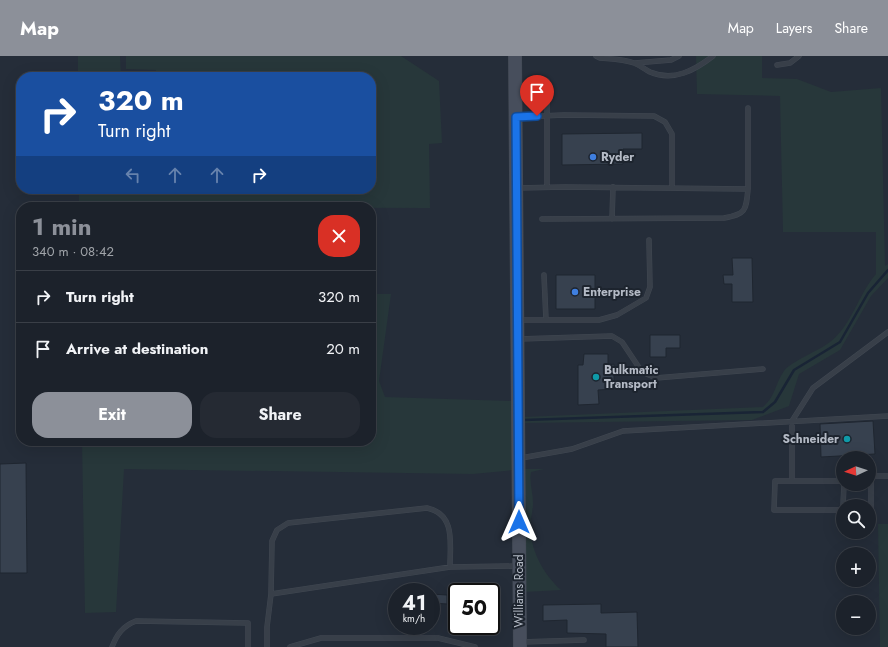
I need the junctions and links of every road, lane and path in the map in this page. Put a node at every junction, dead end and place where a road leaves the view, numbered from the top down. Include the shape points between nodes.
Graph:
1 (515, 56) edge
2 (596, 56) edge
3 (678, 56) edge
4 (713, 56) edge
5 (800, 56) edge
6 (635, 63) junction
7 (777, 65) dead end
8 (547, 81) dead end
9 (748, 108) dead end
10 (547, 116) junction
11 (516, 117) junction
12 (547, 187) junction
13 (612, 187) junction
14 (517, 188) junction
15 (672, 188) junction
16 (748, 190) junction
17 (542, 219) dead end
18 (612, 219) junction
19 (649, 240) dead end
20 (544, 275) dead end
21 (518, 320) junction
22 (546, 320) junction
23 (888, 332) edge
24 (518, 339) junction
25 (764, 369) dead end
26 (888, 416) edge
27 (792, 421) junction
28 (519, 459) junction
29 (888, 476) edge
30 (792, 480) junction
31 (836, 483) edge
32 (871, 499) edge
33 (836, 507) edge
34 (519, 566) junction
35 (450, 567) junction
36 (271, 594) junction
37 (584, 640) dead end
38 (520, 644) edge
39 (112, 647) edge
40 (248, 647) edge
41 (268, 647) edge
42 (290, 647) edge
43 (475, 647) edge

1 - 11 main road, Williams Road
2 - 6 lane
3 - 6 lane via 671,60
4 - 6 lane via 697,68 671,76 651,72
5 - 7 lane via 790,63
8 - 10 lane
9 - 16 lane
10 - 11 lane
10 - 12 lane
10 - 15 lane via 654,116 665,122 672,134
11 - 14 main road, Williams Road
12 - 13 lane
12 - 14 lane
13 - 15 lane
13 - 18 lane
14 - 21 main road, Williams Road
15 - 16 lane
16 - 18 lane via 746,208 740,215 724,218
17 - 18 lane
19 - 22 lane via 650,288 646,298 617,315 599,320
20 - 22 lane
21 - 22 lane
21 - 24 main road, Williams Road
23 - 27 lane via 813,388
24 - 25 lane via 612,336 622,342 642,372 656,378
24 - 28 main road, Williams Road
26 - 27 lane
27 - 28 lane via 623,431 572,449
27 - 30 lane
28 - 34 main road, Williams Road
29 - 32 lane via 871,476
30 - 31 lane
30 - 33 lane via 775,481 774,510
34 - 35 lane
34 - 38 main road, Williams Road
35 - 36 lane
35 - 36 lane via 450,533 445,517 435,510 427,508 288,523 277,530 272,541
36 - 41 lane via 267,627
37 - 38 lane
39 - 40 lane via 119,632 126,625 136,621 248,623
42 - 43 lane via 321,638 438,638

